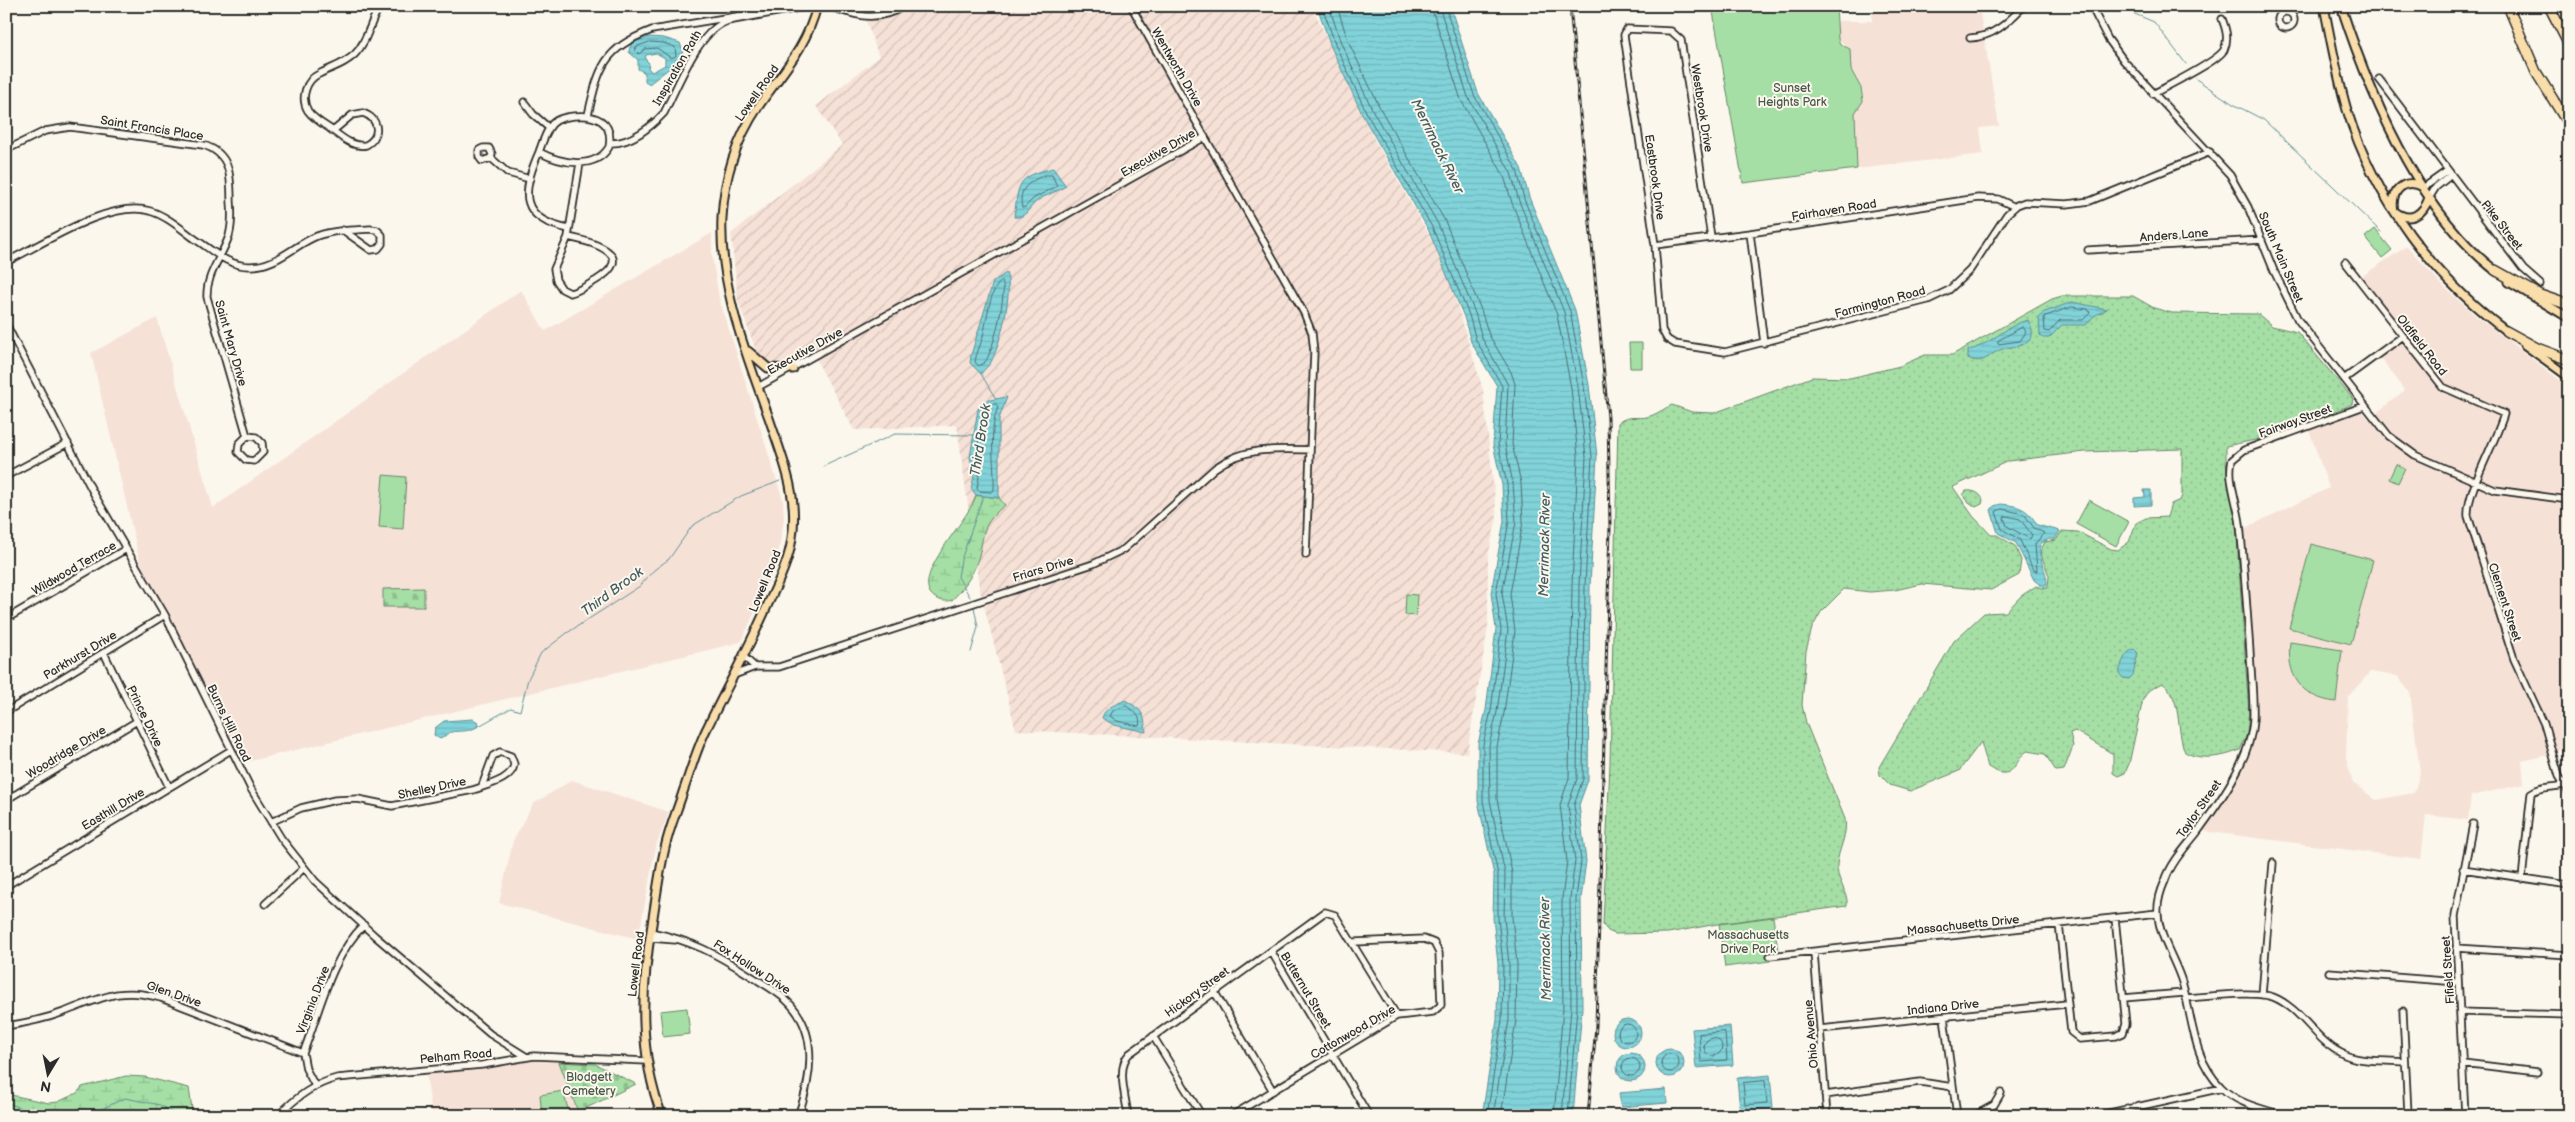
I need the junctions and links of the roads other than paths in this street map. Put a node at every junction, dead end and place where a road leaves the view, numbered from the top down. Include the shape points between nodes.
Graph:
1 (380, 6) edge
2 (781, 6) edge
3 (810, 6) edge
4 (818, 6) edge
5 (828, 6) edge
6 (904, 6) edge
7 (1131, 6) edge
8 (2024, 6) edge
9 (2091, 6) edge
10 (2324, 6) edge
11 (2342, 6) edge
12 (2508, 6) edge
13 (2549, 6) edge
14 (2222, 19) dead end
15 (709, 20) junction
16 (1627, 29) joint
17 (711, 30) junction
18 (1970, 38) dead end
19 (2569, 45) edge
20 (2379, 79) dead end
21 (2153, 94) junction
22 (524, 102) dead end
23 (588, 115) junction
24 (2569, 126) edge
25 (550, 128) junction
26 (333, 131) junction
27 (1205, 138) junction
28 (610, 143) junction
29 (6, 150) edge
30 (539, 152) junction
31 (2210, 152) junction
32 (491, 158) dead end
33 (580, 163) junction
34 (2449, 173) junction
35 (530, 178) junction
36 (2423, 188) junction
37 (2429, 198) junction
38 (2013, 206) junction
39 (2394, 211) junction
40 (569, 228) junction
41 (343, 230) junction
42 (1750, 234) junction
43 (568, 237) junction
44 (1711, 237) junction
45 (2262, 240) junction
46 (1655, 245) junction
47 (2088, 250) dead end
48 (219, 255) junction
49 (6, 262) edge
50 (2345, 262) dead end
51 (2495, 270) junction
52 (2540, 284) dead end
53 (2569, 305) edge
54 (2569, 318) edge
55 (6, 324) edge
56 (1662, 330) joint
57 (2506, 331) junction
58 (2403, 336) junction
59 (1764, 343) junction
60 (746, 349) junction
61 (2569, 360) edge
62 (793, 369) junction
63 (2569, 377) edge
64 (2344, 379) junction
65 (758, 387) junction
66 (2364, 406) junction
67 (2504, 414) joint
68 (248, 436) junction
69 (68, 443) junction
70 (1310, 450) junction
71 (2234, 458) joint
72 (6, 476) edge
73 (2476, 483) junction
74 (2569, 500) edge
75 (126, 549) junction
76 (1306, 554) dead end
77 (165, 615) junction
78 (6, 619) edge
79 (104, 653) junction
80 (744, 657) junction
81 (756, 668) junction
82 (734, 675) junction
83 (6, 712) edge
84 (137, 720) junction
85 (231, 750) junction
86 (2567, 785) edge
87 (482, 786) junction
88 (169, 787) junction
89 (2569, 792) edge
90 (6, 800) edge
91 (271, 822) junction
92 (2473, 824) dead end
93 (2273, 863) dead end
94 (304, 868) junction
95 (2463, 869) junction
96 (2522, 879) junction
97 (2569, 885) edge
98 (6, 886) edge
99 (265, 904) dead end
100 (2158, 913) junction
101 (2115, 918) junction
102 (2059, 924) junction
103 (364, 925) junction
104 (650, 935) junction
105 (1354, 942) junction
106 (2456, 948) junction
107 (1271, 951) junction
108 (1814, 952) junction
109 (2569, 955) edge
110 (1770, 956) dead end
111 (2329, 972) dead end
112 (2458, 982) junction
113 (1214, 992) junction
114 (2262, 995) junction
115 (2185, 996) junction
116 (2123, 998) junction
117 (2067, 1004) junction
118 (2403, 1011) dead end
119 (2460, 1012) junction
120 (2569, 1015) edge
121 (1396, 1016) junction
122 (1944, 1017) junction
123 (6, 1026) edge
124 (1820, 1030) junction
125 (1153, 1036) junction
126 (303, 1053) junction
127 (1333, 1054) junction
128 (527, 1057) junction
129 (647, 1061) junction
130 (2405, 1062) junction
131 (2463, 1063) junction
132 (2537, 1072) dead end
133 (315, 1086) junction
134 (1953, 1087) junction
135 (2222, 1088) junction
136 (1273, 1091) junction
137 (2001, 1093) dead end
138 (1826, 1095) junction
139 (2127, 1108) junction
140 (2263, 1112) edge
141 (2408, 1114) junction
142 (278, 1116) edge
143 (662, 1116) edge
144 (798, 1116) edge
145 (1128, 1116) edge
146 (1202, 1116) edge
147 (1231, 1116) edge
148 (1369, 1116) edge
149 (1827, 1116) edge
150 (1957, 1116) edge
151 (1974, 1116) edge
152 (2096, 1116) edge
153 (2129, 1116) edge
154 (2286, 1116) edge
155 (2383, 1116) edge
156 (2418, 1116) edge
157 (2465, 1116) edge

1 - 26 street via 357,52 339,66 317,74 307,88 304,98 308,111
2 - 15 street
3 - 17 street via 728,21
4 - 60 main road, Lowell Road via 801,50 743,132 728,177 722,219 723,257 731,302
5 - 6 street via 869,18 886,15
7 - 27 street, Wentworth Drive
8 - 18 street via 2001,28
9 - 21 street, South Main Street via 2108,39
10 - 39 main road via 2350,119
11 - 36 main road via 2377,100
12 - 24 highway via 2536,72
13 - 19 highway
14 - 21 street via 2226,40 2221,54
15 - 17 street
15 - 23 street via 652,30 618,48 600,67
16 - 44 street, Westbrook Drive via 1671,31 1681,40
16 - 46 street, Eastbrook Drive via 1624,35
17 - 28 street, Inspiration Path via 658,120 638,134
20 - 34 street, Pike Street
21 - 31 street, South Main Street
22 - 25 street
23 - 25 street via 557,120
23 - 28 street via 599,118 605,125
25 - 30 street
26 - 26 street via 360,146 372,141 377,128 371,117 358,113
27 - 62 street, Executive Drive
27 - 70 street, Executive Drive via 1311,329 1314,352
28 - 33 street via 600,158
29 - 48 street, Saint Francis Place via 45,131 70,127 211,148 227,162 231,180 230,234
30 - 33 street via 551,158
30 - 35 street
31 - 38 street via 2090,201 2067,204 2025,202
31 - 45 street, South Main Street via 2237,185
32 - 35 street via 508,173
33 - 40 street
34 - 36 street
34 - 37 street
34 - 52 street, Pike Street via 2523,269
35 - 40 street via 527,199 531,210 547,224
36 - 37 main road
36 - 39 main road via 2413,183 2400,186 2394,197
37 - 39 main road via 2423,212 2415,217 2405,217
37 - 51 main road via 2461,240
38 - 42 street, Fairhaven Road via 1998,199 1978,198
38 - 59 street, Farmington Road via 1970,270 1939,296
39 - 57 main road via 2440,271
40 - 43 street
41 - 41 street via 371,250 378,249 383,241 382,235 374,229
41 - 48 street via 316,236 262,265 235,265
42 - 44 street, Fairhaven Road
42 - 59 street
43 - 43 street via 555,264 554,275 562,289 570,293 607,274 613,260 610,253 598,244
44 - 46 street, Fairhaven Road
45 - 47 street, Anders Lane
45 - 64 street, South Main Street via 2282,291 2296,316
46 - 56 street, Eastbrook Drive
48 - 49 street via 162,216 135,208 107,213
48 - 68 street, Saint Mary Drive via 207,286 207,297
50 - 58 street, Oldfield Road
51 - 53 highway via 2540,295
51 - 54 main road via 2527,294
55 - 69 street, Burns Hill Road
56 - 59 street, Farmington Road via 1675,344 1720,352
57 - 61 highway
57 - 63 main road
58 - 64 street
58 - 67 street, Oldfield Road via 2448,391
60 - 62 main road via 768,368
60 - 65 main road, Lowell Road
62 - 65 street, Executive Drive
64 - 66 street, South Main Street
65 - 80 main road, Lowell Road via 789,476 794,524 785,565
66 - 71 street, Fairway Street via 2244,450
66 - 73 street, South Main Street via 2389,436 2404,448
67 - 73 street, Clement Street
68 - 68 street, Saint Mary Drive via 239,444 238,452 246,460 254,461 261,456 263,448 260,440
69 - 72 street
69 - 75 street, Burns Hill Road
70 - 76 street, Executive Drive
70 - 81 street, Friars Drive via 1262,449 1229,459 1142,534 1107,559 779,667
71 - 100 street, Taylor Street via 2231,472 2240,521 2249,636 2252,734 2237,770 2172,865 2163,886
73 - 74 street, South Main Street via 2507,494
73 - 86 street, Clement Street via 2468,504 2469,522 2514,659 2544,724 2559,776
75 - 77 street, Burns Hill Road
75 - 78 street, Wildwood Terrace
77 - 79 street, Parkhurst Drive
77 - 85 street, Burns Hill Road
79 - 83 street, Parkhurst Drive
79 - 84 street, Prince Drive
80 - 81 street
80 - 82 main road, Lowell Road
81 - 82 street, Friars Drive
82 - 104 main road, Lowell Road via 701,740 669,833
84 - 88 street, Prince Drive
84 - 90 street, Woodridge Drive
85 - 88 street, Easthill Drive
85 - 91 street, Burns Hill Road
86 - 89 street, Clement Street
86 - 96 street via 2532,793
87 - 87 street, Shelley Drive via 493,756 500,752 511,756 514,764 509,775
87 - 91 street, Shelley Drive via 392,806 358,799 335,800 302,808
88 - 98 street, Easthill Drive
91 - 94 street, Burns Hill Road
92 - 95 street, Fifield Street
93 - 114 street
94 - 99 street
94 - 103 street, Burns Hill Road
95 - 96 street
95 - 106 street, Fifield Street via 2456,912
96 - 97 street
100 - 101 street, Massachusetts Drive
100 - 115 street, Taylor Street
101 - 102 street, Massachusetts Drive
101 - 116 street
102 - 108 street, Massachusetts Drive
102 - 117 street
103 - 126 street, Virginia Drive via 338,962
103 - 128 street, Burns Hill Road via 475,1022
104 - 129 main road, Lowell Road via 643,999
104 - 144 street, Fox Hollow Drive via 702,947 720,956 776,992 793,1008 806,1032 811,1055 808,1083
105 - 107 street, Hickory Street via 1330,912 1325,912
105 - 121 street
105 - 121 street, Cottonwood Drive via 1424,939 1437,948 1441,1004 1433,1012
106 - 109 street
106 - 112 street, Fifield Street
107 - 113 street, Hickory Street
107 - 127 street, Butternut Street
108 - 110 street, Massachusetts Drive
108 - 124 street, Ohio Avenue
111 - 112 street
112 - 119 street, Fifield Street
113 - 125 street, Hickory Street
113 - 136 street
114 - 115 street
114 - 130 street via 2275,998 2289,1007 2342,1054
115 - 116 street
115 - 135 street, Taylor Street via 2200,1055
116 - 117 street via 2126,1024 2123,1033 2116,1036 2080,1039 2074,1036 2070,1030
117 - 122 street, Indiana Drive
118 - 130 street
119 - 120 street
119 - 131 street, Fifield Street
121 - 127 street, Cottonwood Drive
122 - 124 street, Indiana Drive
122 - 134 street
123 - 126 street, Glen Drive via 40,1020 105,995 139,992
124 - 138 street, Ohio Avenue
125 - 145 street, Hickory Street via 1129,1054 1123,1064
125 - 146 street
126 - 133 street, Virginia Drive via 306,1069
127 - 136 street, Cottonwood Drive
127 - 148 street, Butternut Street
128 - 129 street, Pelham Road
128 - 133 street, Pelham Road via 338,1078
129 - 143 main road, Lowell Road
130 - 141 street
131 - 132 street
131 - 157 street, Fifield Street
133 - 142 street, Pelham Road
134 - 138 street via 1920,1082
134 - 150 street
135 - 139 street
135 - 140 street, Taylor Street
136 - 147 street, Cottonwood Drive
137 - 151 street via 1994,1105
138 - 149 street, Ohio Avenue
139 - 152 street
139 - 153 street
140 - 154 street, Taylor Street
141 - 155 street
141 - 156 street

